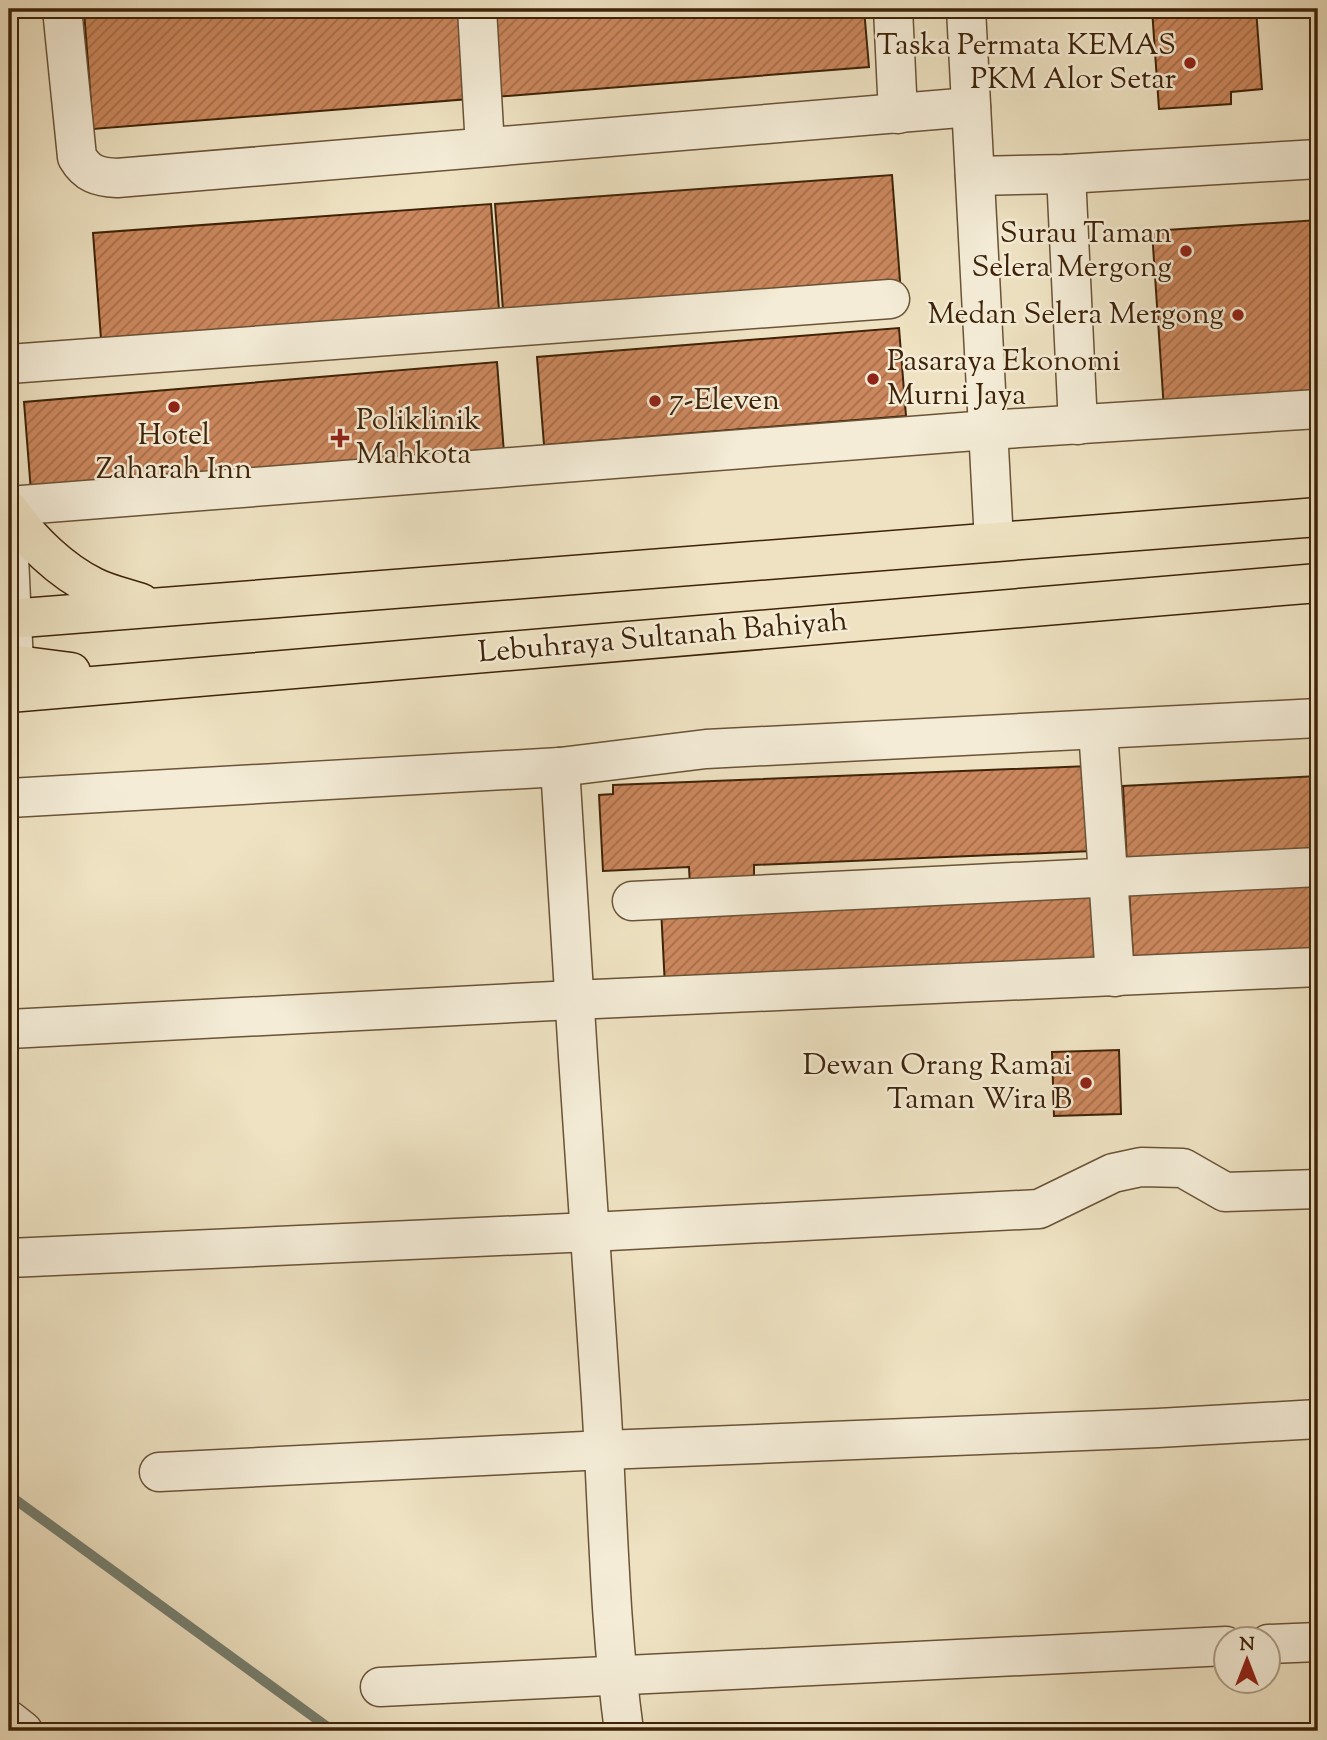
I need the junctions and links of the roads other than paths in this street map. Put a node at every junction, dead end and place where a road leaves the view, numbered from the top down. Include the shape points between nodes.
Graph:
1 (62, 9) edge
2 (477, 9) edge
3 (893, 9) edge
4 (966, 9) edge
5 (971, 107) junction
6 (898, 114) junction
7 (485, 147) junction
8 (1318, 159) edge
9 (1066, 174) junction
10 (975, 176) junction
11 (890, 299) dead end
12 (9, 364) edge
13 (1318, 409) edge
14 (1078, 425) junction
15 (988, 430) junction
16 (9, 508) edge
17 (1318, 517) edge
18 (994, 542) junction
19 (9, 556) edge
20 (1318, 583) edge
21 (155, 608) junction
22 (10, 619) edge
23 (10, 674) edge
24 (1318, 718) edge
25 (1098, 730) junction
26 (560, 767) junction
27 (9, 798) edge
28 (1318, 867) edge
29 (1108, 877) junction
30 (632, 901) dead end
31 (1318, 967) edge
32 (1115, 977) junction
33 (573, 999) junction
34 (9, 1029) edge
35 (1318, 1189) edge
36 (590, 1232) junction
37 (9, 1258) edge
38 (1318, 1419) edge
39 (604, 1450) junction
40 (159, 1472) dead end
41 (1318, 1642) edge
42 (1282, 1643) edge
43 (1212, 1647) edge
44 (616, 1676) junction
45 (380, 1687) dead end
46 (9, 1720) edge
47 (23, 1731) edge
48 (624, 1731) edge

1 - 7 street via 76,157 84,170 99,177
2 - 7 street
3 - 6 street
4 - 5 street
5 - 6 street
5 - 10 street
6 - 7 street
8 - 9 street
9 - 10 street
9 - 14 street
10 - 15 street
11 - 12 street
13 - 14 street
14 - 15 street
15 - 16 street
15 - 18 street
16 - 21 main road via 24,532 46,553 93,587
17 - 18 main road
18 - 21 main road
19 - 22 street
20 - 23 main road, Lebuhraya Sultanah Bahiyah via 135,682
21 - 22 main road
22 - 23 street
24 - 25 street
25 - 26 street via 706,749
25 - 29 street
26 - 27 street
26 - 33 street
28 - 29 street
29 - 30 street
29 - 32 street
31 - 32 street
32 - 33 street
33 - 34 street
33 - 36 street
35 - 36 street via 1225,1192 1183,1168 1141,1167 1114,1173 1039,1209
36 - 37 street
36 - 39 street
38 - 39 street
39 - 40 street
39 - 44 street
41 - 42 street
43 - 44 street
44 - 45 street
44 - 48 street
46 - 47 street

